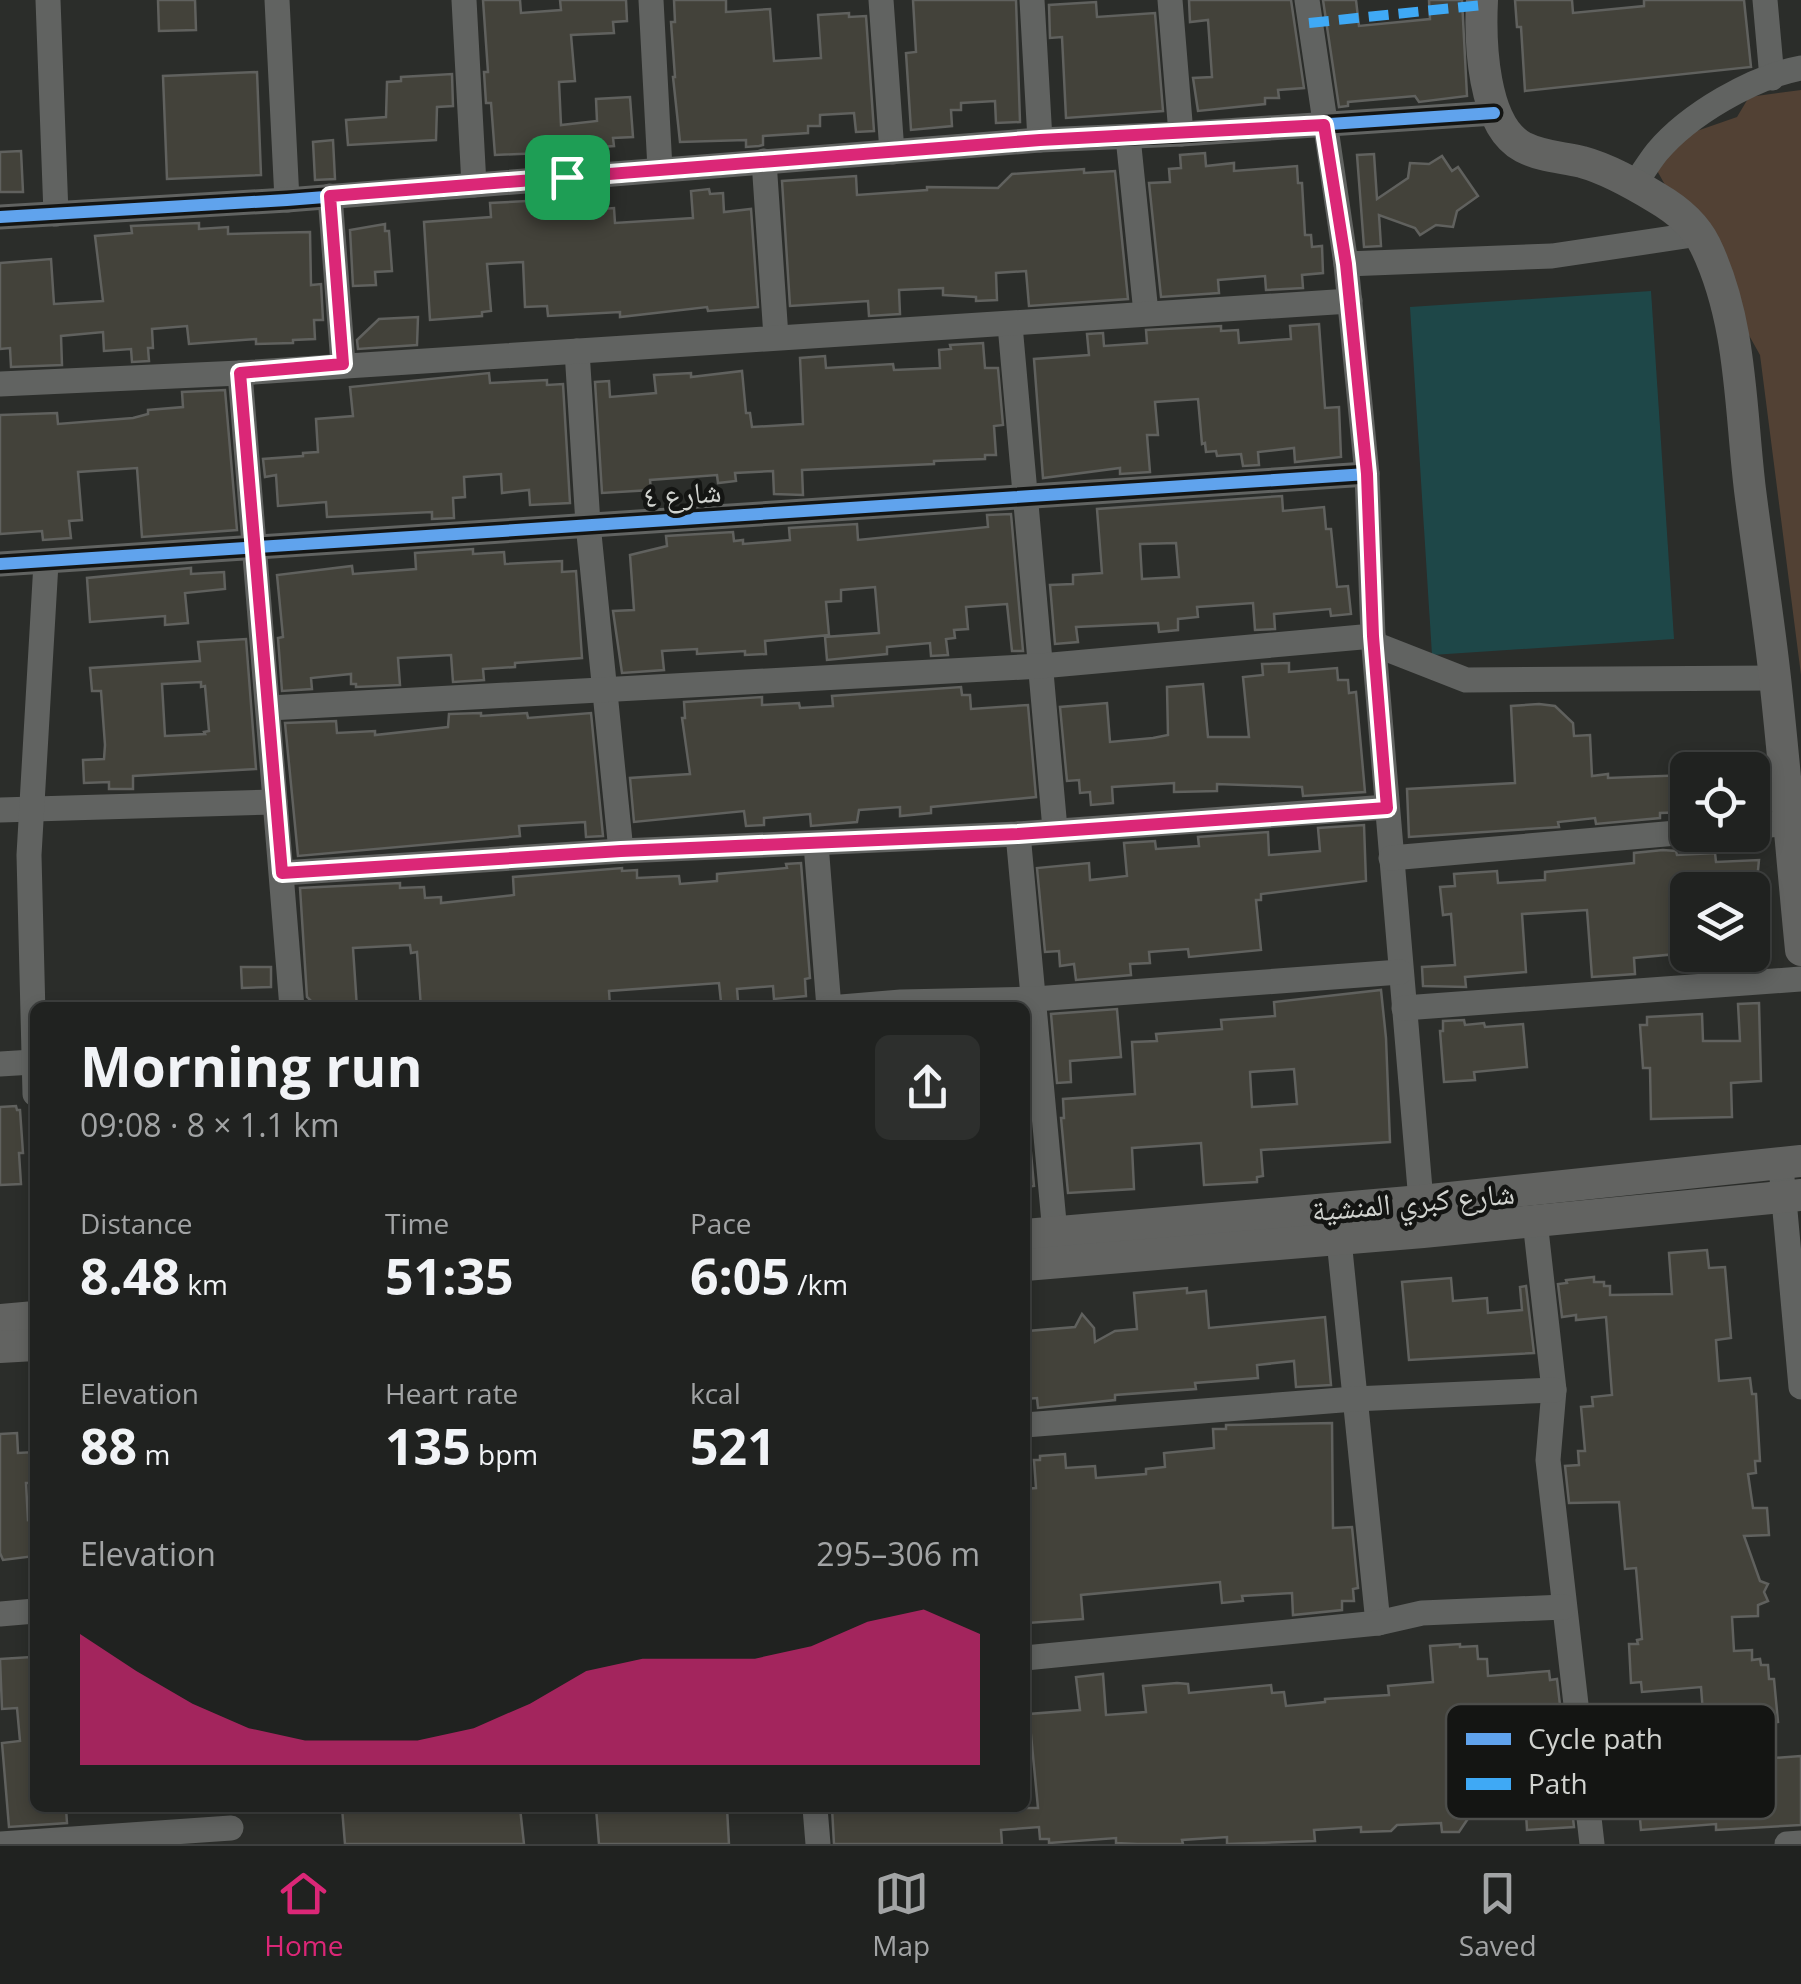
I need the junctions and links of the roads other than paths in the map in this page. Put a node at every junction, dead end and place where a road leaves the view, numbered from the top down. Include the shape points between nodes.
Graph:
1 (48, 0) edge
2 (277, 0) edge
3 (464, 0) edge
4 (651, 0) edge
5 (880, 0) edge
6 (1032, 0) edge
7 (1170, 0) edge
8 (1307, 0) edge
9 (1486, 0) edge
10 (1765, 0) edge
11 (1801, 68) edge
12 (1772, 78) junction
13 (1494, 112) junction
14 (1324, 125) junction
15 (1181, 134) junction
16 (1128, 137) junction
17 (1040, 140) junction
18 (892, 152) junction
19 (764, 161) junction
20 (1583, 163) junction
21 (660, 170) junction
22 (474, 185) junction
23 (1634, 185) junction
24 (330, 196) junction
25 (287, 200) junction
26 (56, 214) junction
27 (0, 217) edge
28 (1699, 234) junction
29 (1346, 264) junction
30 (1350, 301) junction
31 (1146, 313) junction
32 (1010, 325) junction
33 (776, 337) junction
34 (576, 351) junction
35 (343, 364) junction
36 (240, 373) junction
37 (0, 384) edge
38 (1367, 474) junction
39 (1026, 495) junction
40 (588, 524) junction
41 (254, 547) junction
42 (46, 563) junction
43 (0, 564) edge
44 (1373, 640) junction
45 (1041, 666) junction
46 (1775, 678) junction
47 (607, 690) junction
48 (269, 708) junction
49 (275, 802) junction
50 (33, 808) junction
51 (1387, 808) junction
52 (0, 810) edge
53 (1788, 824) junction
54 (1770, 825) edge
55 (1055, 830) junction
56 (1018, 834) junction
57 (1670, 834) edge
58 (816, 844) junction
59 (621, 851) junction
60 (1392, 858) junction
61 (282, 873) junction
62 (1801, 950) edge
63 (1400, 972) junction
64 (1801, 979) edge
65 (1034, 999) junction
66 (33, 1002) edge
67 (292, 1002) edge
68 (829, 1002) edge
69 (900, 1002) edge
70 (1404, 1008) junction
71 (30, 1048) edge
72 (0, 1064) edge
73 (1791, 1162) edge
74 (1792, 1196) edge
75 (1421, 1200) junction
76 (1535, 1221) junction
77 (1040, 1234) edge
78 (1339, 1240) junction
79 (1030, 1265) edge
80 (30, 1317) edge
81 (0, 1320) edge
82 (30, 1345) edge
83 (0, 1348) edge
84 (1801, 1387) edge
85 (1554, 1390) junction
86 (1354, 1399) junction
87 (1030, 1426) edge
88 (1564, 1607) junction
89 (30, 1611) edge
90 (0, 1614) edge
91 (1378, 1623) junction
92 (1030, 1658) edge
93 (1575, 1704) edge
94 (815, 1812) edge
95 (1589, 1819) edge
96 (231, 1827) edge
97 (1801, 1843) edge
98 (0, 1844) edge
99 (818, 1844) edge
100 (1592, 1844) edge
101 (1786, 1844) edge

1 - 26 street
2 - 25 street
3 - 22 street
4 - 21 street
5 - 18 street
6 - 17 street
7 - 15 street
8 - 14 street
9 - 13 main road
9 - 20 main road via 1502,25 1510,101 1538,132
10 - 12 street
11 - 12 street
12 - 23 street via 1737,90 1673,136
13 - 14 street
13 - 20 main road via 1519,145
14 - 15 street
14 - 29 street
15 - 16 street
16 - 17 street
16 - 31 street
17 - 18 street
18 - 19 street
19 - 21 street
19 - 33 street
20 - 23 main road
21 - 22 street
22 - 24 street
23 - 28 main road
24 - 25 street
24 - 35 street
25 - 26 street
26 - 27 street
28 - 29 street via 1552,256
28 - 46 main road via 1731,323
29 - 30 street
30 - 31 street
30 - 38 street
31 - 32 street
32 - 33 street
32 - 39 street
33 - 34 street
34 - 35 street
34 - 40 street
35 - 36 street
36 - 37 street
36 - 41 street
38 - 39 street, شارع ٤
38 - 44 street
39 - 40 street, شارع ٤
39 - 45 street
40 - 41 street, شارع ٤
40 - 47 street
41 - 42 street, شارع ٤
41 - 48 street
42 - 43 street, شارع ٤
42 - 50 street
44 - 45 street
44 - 46 street via 1466,680
44 - 51 street
45 - 47 street
45 - 55 street
46 - 53 main road
47 - 48 street
47 - 59 street
48 - 49 street
49 - 50 street
49 - 61 street
50 - 52 street
50 - 66 street
51 - 55 street
51 - 60 street
53 - 54 street
53 - 62 main road
55 - 56 street
56 - 58 street
56 - 65 street
57 - 60 street
58 - 59 street
58 - 68 street
59 - 61 street
60 - 63 street
61 - 67 street
63 - 65 street
63 - 70 street
64 - 70 street
65 - 69 street
65 - 77 street
70 - 75 street
71 - 72 street
73 - 74 street
73 - 75 main road, شارع كبري المنشية
74 - 76 main road, شارع كبري المنشية
74 - 84 street
75 - 77 main road, شارع كبري المنشية
76 - 78 main road, شارع كبري المنشية
76 - 85 street
78 - 79 main road, شارع كبري المنشية
78 - 86 street
80 - 81 main road
82 - 83 main road
85 - 86 street
85 - 88 street via 1548,1460
86 - 87 street
86 - 91 street
88 - 91 street via 1422,1613
88 - 93 street
89 - 90 street
91 - 92 street
94 - 99 street
95 - 100 street
96 - 98 street
97 - 101 street

